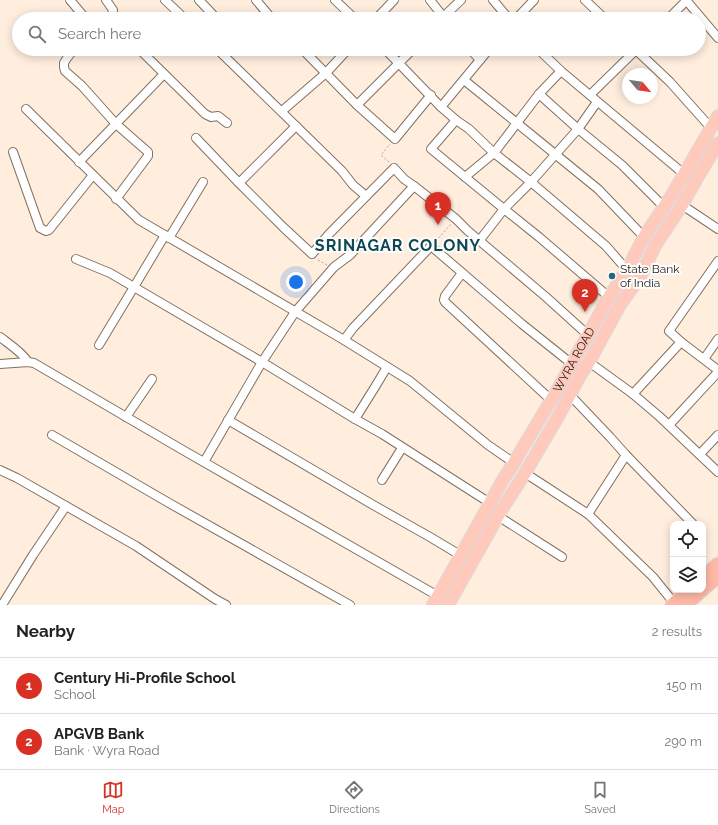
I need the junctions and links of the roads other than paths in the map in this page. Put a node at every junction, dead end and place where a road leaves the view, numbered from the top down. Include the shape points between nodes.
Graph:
1 (70, 0) edge
2 (106, 0) edge
3 (165, 0) edge
4 (199, 0) edge
5 (256, 0) edge
6 (335, 0) edge
7 (394, 0) edge
8 (430, 0) edge
9 (461, 0) edge
10 (493, 0) edge
11 (534, 0) edge
12 (585, 0) edge
13 (687, 0) edge
14 (80, 12) edge
15 (113, 12) edge
16 (178, 12) edge
17 (210, 12) edge
18 (266, 12) edge
19 (348, 12) edge
20 (383, 12) edge
21 (439, 12) edge
22 (449, 12) edge
23 (503, 12) edge
24 (523, 12) edge
25 (598, 12) edge
26 (675, 12) edge
27 (697, 12) edge
28 (706, 23) edge
29 (718, 38) edge
30 (69, 56) edge
31 (146, 56) edge
32 (223, 56) edge
33 (309, 56) edge
34 (341, 56) edge
35 (393, 56) edge
36 (406, 56) edge
37 (476, 56) edge
38 (483, 56) edge
39 (545, 56) edge
40 (629, 56) edge
41 (643, 56) edge
42 (480, 60) junction
43 (400, 63) junction
44 (326, 72) junction
45 (561, 72) junction
46 (164, 74) junction
47 (464, 80) junction
48 (539, 94) junction
49 (431, 95) junction
50 (590, 95) junction
51 (597, 102) junction
52 (357, 105) junction
53 (441, 107) junction
54 (26, 109) dead end
55 (282, 111) junction
56 (718, 116) edge
57 (456, 120) junction
58 (227, 123) dead end
59 (116, 124) junction
60 (516, 124) junction
61 (296, 126) junction
62 (711, 128) junction
63 (578, 129) junction
64 (196, 138) dead end
65 (718, 143) edge
66 (700, 147) junction
67 (13, 152) dead end
68 (494, 153) junction
69 (556, 155) junction
70 (711, 155) junction
71 (79, 162) junction
72 (684, 174) junction
73 (93, 175) junction
74 (465, 177) junction
75 (203, 182) dead end
76 (531, 182) junction
77 (238, 183) junction
78 (414, 186) junction
79 (366, 196) junction
80 (116, 199) junction
81 (682, 206) junction
82 (664, 207) junction
83 (504, 209) junction
84 (718, 230) edge
85 (167, 236) junction
86 (644, 237) junction
87 (479, 241) junction
88 (76, 259) dead end
89 (718, 261) edge
90 (627, 270) junction
91 (462, 273) junction
92 (134, 287) junction
93 (609, 297) junction
94 (601, 311) junction
95 (295, 312) junction
96 (612, 319) junction
97 (588, 335) junction
98 (0, 337) edge
99 (718, 339) edge
100 (344, 340) junction
101 (681, 342) junction
102 (99, 345) dead end
103 (704, 359) junction
104 (28, 362) junction
105 (262, 362) junction
106 (589, 362) junction
107 (0, 364) edge
108 (572, 364) junction
109 (387, 366) junction
110 (718, 371) edge
111 (152, 379) dead end
112 (633, 394) junction
113 (570, 395) junction
114 (551, 400) junction
115 (126, 417) junction
116 (355, 419) junction
117 (228, 420) junction
118 (669, 425) junction
119 (52, 435) dead end
120 (718, 435) edge
121 (402, 448) junction
122 (700, 454) junction
123 (626, 455) junction
124 (204, 462) junction
125 (514, 463) junction
126 (0, 470) edge
127 (718, 472) edge
128 (525, 473) junction
129 (504, 478) junction
130 (382, 480) dead end
131 (516, 486) junction
132 (490, 503) junction
133 (66, 506) junction
134 (588, 514) junction
135 (498, 516) junction
136 (690, 521) edge
137 (460, 555) junction
138 (562, 557) dead end
139 (718, 564) edge
140 (706, 574) edge
141 (718, 577) edge
142 (706, 587) edge
143 (686, 593) edge
144 (697, 593) edge
145 (435, 601) edge
146 (677, 604) edge
147 (2, 605) edge
148 (226, 605) edge
149 (350, 605) edge
150 (448, 605) edge

1 - 14 street
2 - 15 street
3 - 16 street
4 - 17 street
5 - 18 street
6 - 19 street
7 - 20 street
8 - 21 street
9 - 22 street
10 - 23 street
11 - 24 street
12 - 25 street
13 - 26 street
13 - 27 street
28 - 29 street
30 - 59 street via 64,63 65,71
31 - 46 street
32 - 55 street
33 - 44 street
34 - 44 street
35 - 43 street
36 - 43 street
37 - 42 street
38 - 42 street
39 - 45 street
40 - 50 street
41 - 62 street
42 - 47 street
43 - 49 street
43 - 52 street
44 - 52 street
44 - 55 street
45 - 48 street
45 - 50 street
46 - 58 street via 205,114 211,117 218,116
46 - 59 street
47 - 53 street
47 - 60 street
48 - 60 street
48 - 63 street
49 - 52 street via 395,139
49 - 53 street
50 - 51 street
51 - 63 street
51 - 72 street
53 - 57 street
54 - 71 street
55 - 61 street
56 - 62 main road, WYRA ROAD
57 - 68 street
57 - 74 street via 430,149
59 - 71 street
59 - 80 street via 148,152 148,156
60 - 68 street
60 - 69 street
61 - 77 street
61 - 79 street
62 - 66 main road, WYRA ROAD
63 - 69 street
63 - 82 street via 622,165
64 - 77 street
65 - 70 main road, WYRA ROAD
66 - 70 main road
66 - 72 main road, WYRA ROAD
67 - 73 street via 40,228 46,232
68 - 74 street
68 - 76 street
69 - 76 street
69 - 86 street via 598,189
70 - 81 main road, WYRA ROAD
71 - 73 street
72 - 82 main road, WYRA ROAD
73 - 80 street
74 - 83 street
75 - 85 street
76 - 83 street
76 - 90 street via 606,246
77 - 79 street via 312,254
78 - 79 street via 394,168
78 - 87 street
78 - 95 street
80 - 85 street via 139,220
81 - 84 street
81 - 96 main road, WYRA ROAD via 656,244 640,277
82 - 86 main road, WYRA ROAD
83 - 87 street
83 - 93 street
85 - 92 street
85 - 95 street
86 - 90 main road, WYRA ROAD
87 - 97 street
88 - 92 street via 110,273
89 - 101 street via 669,331
90 - 93 main road, WYRA ROAD
91 - 100 street via 431,246
91 - 108 street
91 - 114 street via 445,296 445,302
92 - 102 street
92 - 105 street
93 - 94 main road, WYRA ROAD
94 - 96 main road
94 - 97 main road, WYRA ROAD
95 - 100 street
95 - 105 street
96 - 106 main road, WYRA ROAD
97 - 108 main road, WYRA ROAD
98 - 104 street
99 - 103 street
100 - 109 street
101 - 103 street
101 - 112 street
103 - 110 street
104 - 107 street
104 - 115 street via 34,363
105 - 116 street
105 - 117 street
106 - 112 street
106 - 113 main road, WYRA ROAD
108 - 114 main road, WYRA ROAD
109 - 116 street
109 - 125 street via 410,381
110 - 118 street
111 - 115 street
112 - 118 street
113 - 123 street
113 - 128 main road, WYRA ROAD
114 - 125 main road, WYRA ROAD
115 - 124 street
116 - 121 street
117 - 124 street
117 - 137 street
118 - 122 street
119 - 149 street
120 - 122 street
121 - 130 street
121 - 132 street
122 - 127 street
123 - 134 street
123 - 136 street
124 - 145 street
125 - 129 main road, WYRA ROAD
126 - 133 street
128 - 131 main road, WYRA ROAD
128 - 134 street
129 - 131 main road
129 - 132 main road, WYRA ROAD
131 - 135 main road, WYRA ROAD
132 - 137 main road, WYRA ROAD
133 - 147 street
133 - 148 street via 136,546
134 - 146 street
135 - 138 street
135 - 150 main road, WYRA ROAD
137 - 145 main road, WYRA ROAD
139 - 140 highway
141 - 142 highway
143 - 146 highway
144 - 146 highway

